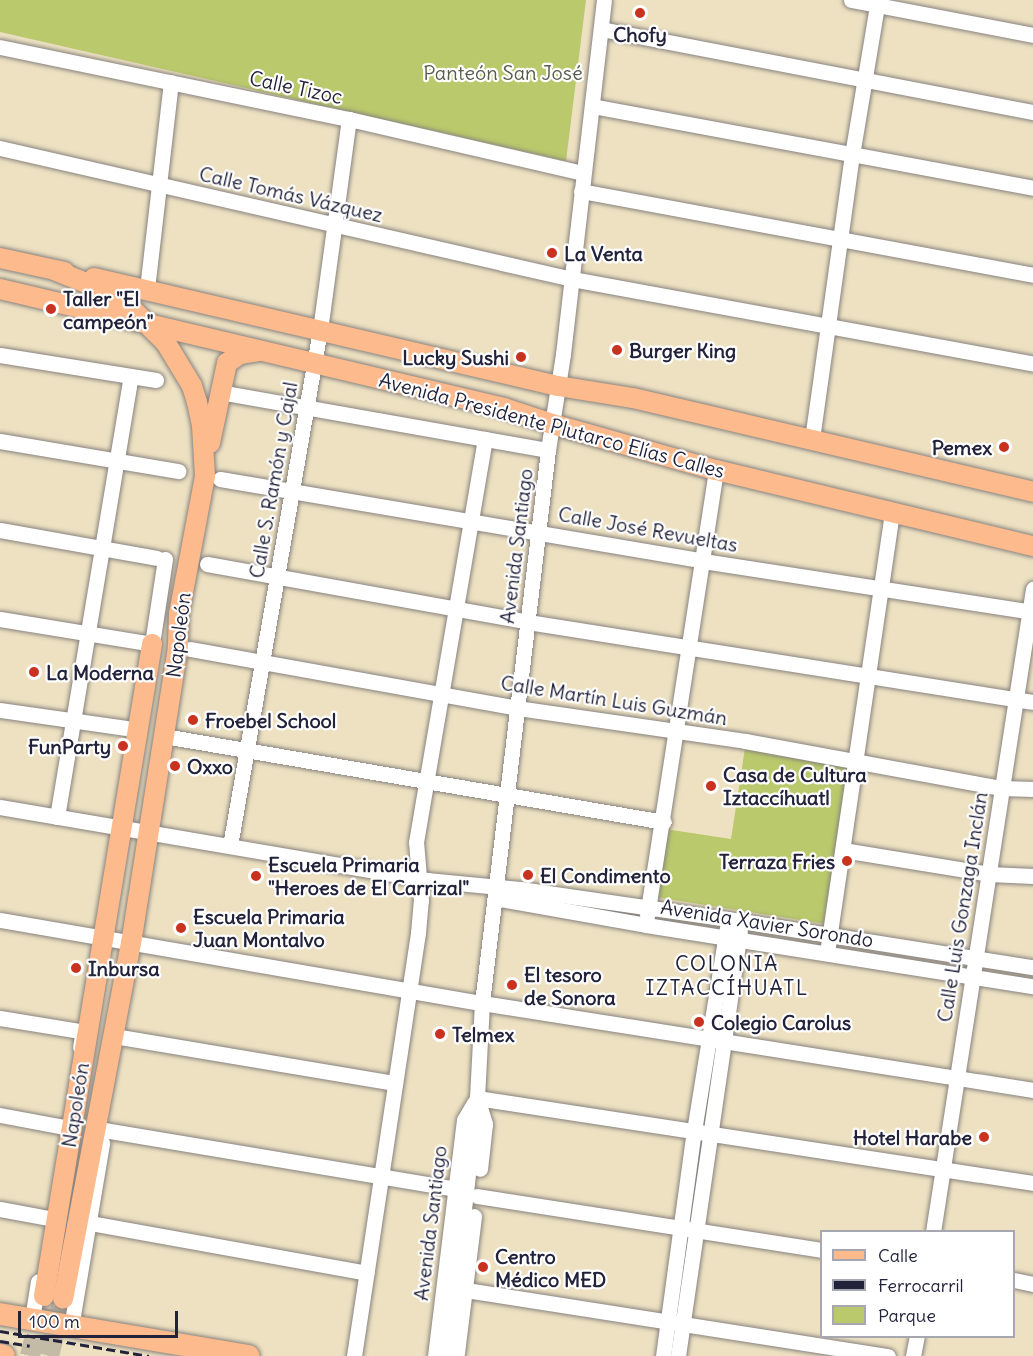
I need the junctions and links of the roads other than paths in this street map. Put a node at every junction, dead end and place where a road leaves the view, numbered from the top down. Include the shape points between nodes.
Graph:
1 (604, 0) edge
2 (851, 0) edge
3 (878, 2) edge
4 (601, 29) junction
5 (1033, 35) edge
6 (0, 47) edge
7 (866, 80) junction
8 (171, 82) junction
9 (592, 106) junction
10 (1033, 112) edge
11 (349, 119) junction
12 (0, 148) edge
13 (852, 155) junction
14 (583, 173) junction
15 (159, 184) junction
16 (1033, 188) edge
17 (581, 191) junction
18 (334, 226) junction
19 (840, 240) junction
20 (0, 258) edge
21 (54, 270) junction
22 (1033, 275) edge
23 (572, 279) junction
24 (0, 289) edge
25 (147, 289) junction
26 (149, 323) junction
27 (828, 325) junction
28 (320, 330) junction
29 (261, 351) junction
30 (0, 355) edge
31 (314, 363) junction
32 (1033, 364) edge
33 (131, 376) junction
34 (156, 380) dead end
35 (558, 386) junction
36 (219, 392) junction
37 (306, 408) junction
38 (552, 424) junction
39 (485, 439) junction
40 (812, 439) junction
41 (0, 441) edge
42 (548, 450) junction
43 (118, 460) junction
44 (716, 470) junction
45 (178, 471) dead end
46 (212, 477) junction
47 (1033, 492) edge
48 (292, 493) junction
49 (892, 513) junction
50 (470, 521) junction
51 (0, 530) edge
52 (538, 532) junction
53 (1033, 546) edge
54 (103, 548) junction
55 (703, 561) junction
56 (207, 564) dead end
57 (278, 577) junction
58 (881, 589) junction
59 (1033, 589) edge
60 (454, 608) junction
61 (1031, 612) edge
62 (0, 619) edge
63 (528, 622) junction
64 (87, 633) junction
65 (152, 644) junction
66 (689, 648) junction
67 (190, 649) dead end
68 (263, 662) junction
69 (868, 676) junction
70 (441, 692) junction
71 (1016, 700) junction
72 (1033, 702) edge
73 (518, 708) junction
74 (0, 710) edge
75 (73, 719) junction
76 (126, 728) dead end
77 (677, 733) junction
78 (164, 736) junction
79 (247, 751) junction
80 (856, 760) junction
81 (425, 783) junction
82 (1002, 788) junction
83 (1033, 789) edge
84 (507, 796) junction
85 (0, 807) edge
86 (57, 817) junction
87 (664, 822) junction
88 (121, 828) junction
89 (147, 832) junction
90 (230, 846) junction
91 (843, 850) junction
92 (989, 874) junction
93 (1033, 876) edge
94 (419, 878) junction
95 (496, 892) junction
96 (648, 909) junction
97 (0, 920) edge
98 (735, 920) junction
99 (646, 925) junction
100 (830, 936) junction
101 (103, 938) junction
102 (732, 938) junction
103 (131, 943) junction
104 (827, 954) junction
105 (976, 959) junction
106 (1033, 967) edge
107 (973, 977) junction
108 (1033, 986) edge
109 (410, 991) junction
110 (482, 1003) junction
111 (0, 1018) edge
112 (114, 1036) junction
113 (717, 1041) junction
114 (107, 1068) junction
115 (957, 1078) junction
116 (395, 1083) junction
117 (1033, 1090) edge
118 (477, 1098) junction
119 (0, 1115) edge
120 (64, 1126) junction
121 (104, 1130) junction
122 (694, 1131) junction
123 (710, 1133) junction
124 (942, 1169) junction
125 (380, 1177) junction
126 (1033, 1183) edge
127 (455, 1189) junction
128 (477, 1196) junction
129 (0, 1209) edge
130 (49, 1218) junction
131 (90, 1223) junction
132 (689, 1228) junction
133 (933, 1230) edge
134 (820, 1250) edge
135 (367, 1273) junction
136 (1015, 1280) edge
137 (1033, 1284) edge
138 (466, 1290) junction
139 (0, 1314) edge
140 (32, 1319) junction
141 (675, 1322) junction
142 (71, 1327) junction
143 (917, 1338) edge
144 (248, 1356) edge
145 (354, 1356) edge
146 (435, 1356) edge
147 (447, 1356) edge
148 (457, 1356) edge
149 (663, 1356) edge
150 (678, 1356) edge
151 (888, 1356) edge
152 (914, 1356) edge

1 - 4 street, Avenida Santiago
2 - 3 street
3 - 5 street
3 - 7 street
4 - 7 street
4 - 9 street, Avenida Santiago
6 - 8 street, Calle Tizoc
7 - 10 street
7 - 13 street
8 - 11 street, Calle Tizoc
8 - 15 street
9 - 13 street
9 - 14 street, Avenida Santiago
11 - 14 street, Calle Tizoc
11 - 18 street, Calle S. Ramón y Cajal
12 - 15 street, Calle Tomás Vázquez
13 - 16 street
13 - 19 street
14 - 17 street, Avenida Santiago
15 - 18 street, Calle Tomás Vázquez
15 - 25 street
17 - 19 street
17 - 23 street, Avenida Santiago
18 - 23 street, Calle Tomás Vázquez
18 - 28 street, Calle S. Ramón y Cajal
19 - 22 street
19 - 27 street
20 - 21 main road, Avenida Presidente Plutarco Elías Calles
21 - 25 main road, Avenida Presidente Plutarco Elías Calles
21 - 26 main road, Napoleón via 106,291
23 - 27 street, Calle Tomás Vázquez
23 - 35 street, Avenida Santiago
24 - 26 main road, Avenida Presidente Plutarco Elías Calles
25 - 28 main road, Avenida Presidente Plutarco Elías Calles
26 - 29 main road, Avenida Presidente Plutarco Elías Calles
26 - 46 main road, Napoleón via 178,363 198,402
27 - 32 street, Calle Tomás Vázquez
27 - 40 street
28 - 31 street, Calle S. Ramón y Cajal
28 - 35 main road, Avenida Presidente Plutarco Elías Calles
29 - 31 main road, Avenida Presidente Plutarco Elías Calles
29 - 36 main road via 240,354 227,363
30 - 33 street
31 - 37 street, Calle S. Ramón y Cajal
31 - 38 main road, Avenida Presidente Plutarco Elías Calles via 504,408
33 - 34 street
33 - 43 street
35 - 38 street, Avenida Santiago
35 - 40 main road, Avenida Presidente Plutarco Elías Calles via 633,398
36 - 37 street
36 - 46 main road
37 - 39 street
37 - 48 street, Calle S. Ramón y Cajal
38 - 42 street, Avenida Santiago
38 - 44 main road, Avenida Presidente Plutarco Elías Calles
39 - 42 street
39 - 50 street
40 - 47 main road, Avenida Presidente Plutarco Elías Calles
41 - 43 street
42 - 52 street, Avenida Santiago
43 - 45 street
43 - 54 street
44 - 49 main road, Avenida Presidente Plutarco Elías Calles
44 - 55 street
46 - 48 street, Calle José Revueltas
46 - 78 main road, Napoleón via 179,613 178,647
48 - 50 street, Calle José Revueltas
48 - 57 street, Calle S. Ramón y Cajal
49 - 53 main road, Avenida Presidente Plutarco Elías Calles
49 - 58 street
50 - 52 street, Calle José Revueltas
50 - 60 street
51 - 54 street
52 - 55 street, Calle José Revueltas
52 - 63 street, Avenida Santiago
54 - 64 street
54 - 65 street, Napoleón via 161,558
55 - 58 street, Calle José Revueltas
55 - 66 street
56 - 57 street
57 - 60 street
57 - 68 street, Calle S. Ramón y Cajal
58 - 61 street, Calle José Revueltas
58 - 69 street
59 - 61 street, Calle Luis Gonzaga Inclán
60 - 63 street
60 - 70 street
61 - 71 street, Calle Luis Gonzaga Inclán
62 - 64 street
63 - 66 street
63 - 73 street, Avenida Santiago
64 - 65 street
64 - 75 street
65 - 88 main road, Napoleón
66 - 69 street
66 - 77 street
67 - 68 street, Calle Martín Luis Guzmán
68 - 70 street, Calle Martín Luis Guzmán
68 - 79 street, Calle S. Ramón y Cajal
69 - 71 street
69 - 80 street
70 - 73 street, Calle Martín Luis Guzmán
70 - 81 street
71 - 72 street
71 - 82 street, Calle Luis Gonzaga Inclán
73 - 77 street, Calle Martín Luis Guzmán
73 - 84 street, Avenida Santiago
74 - 75 street
75 - 76 street
75 - 86 street
77 - 80 street, Calle Martín Luis Guzmán
77 - 87 street
78 - 79 street
78 - 89 main road, Napoleón
79 - 81 street
79 - 90 street, Calle S. Ramón y Cajal
80 - 82 street, Calle Martín Luis Guzmán
80 - 91 street
81 - 84 street
81 - 94 street via 416,842
82 - 83 street, Calle Martín Luis Guzmán
82 - 92 street, Calle Luis Gonzaga Inclán
84 - 87 street
84 - 95 street, Avenida Santiago
85 - 86 street
86 - 88 street
87 - 96 street
88 - 89 street
88 - 101 main road, Napoleón
89 - 90 street
89 - 103 main road, Napoleón
90 - 94 street
91 - 92 street
91 - 100 street
92 - 93 street
92 - 105 street, Calle Luis Gonzaga Inclán
94 - 95 street
94 - 109 street via 421,901
95 - 96 street, Avenida Xavier Sorondo
95 - 99 street, Avenida Xavier Sorondo
95 - 110 street, Avenida Santiago
96 - 98 street, Avenida Xavier Sorondo
96 - 99 street
97 - 101 street
98 - 100 street, Avenida Xavier Sorondo
98 - 102 street
99 - 102 street, Avenida Xavier Sorondo
100 - 104 street
100 - 105 street, Avenida Xavier Sorondo
101 - 103 street
101 - 114 main road, Napoleón via 53,1298
102 - 104 street, Avenida Xavier Sorondo
102 - 113 street
103 - 109 street
103 - 112 main road, Napoleón
104 - 107 street, Avenida Xavier Sorondo
105 - 106 street, Avenida Xavier Sorondo
105 - 107 street, Calle Luis Gonzaga Inclán
107 - 108 street, Avenida Xavier Sorondo
107 - 115 street, Calle Luis Gonzaga Inclán
109 - 110 street
109 - 116 street
110 - 113 street
110 - 118 street, Avenida Santiago
111 - 120 street, Napoleón via 82,1033
112 - 114 main road, Napoleón
112 - 116 street
113 - 115 street
113 - 122 street
113 - 123 street
114 - 121 street, Napoleón
115 - 117 street
115 - 124 street, Calle Luis Gonzaga Inclán
116 - 125 street
118 - 122 street
118 - 127 street, Avenida Santiago via 464,1120
118 - 128 street, Avenida Santiago via 485,1124
118 - 147 street, Avenida Santiago
119 - 120 street
120 - 130 street, Napoleón
121 - 125 street
121 - 131 street, Napoleón
122 - 123 street
122 - 132 street
123 - 124 street
123 - 132 street
124 - 126 street
124 - 133 street, Calle Luis Gonzaga Inclán
125 - 127 street
125 - 135 street
127 - 146 street, Avenida Santiago
128 - 132 street
128 - 138 street, Avenida Santiago
129 - 130 street
130 - 140 street, Napoleón
131 - 135 street
131 - 142 street, Napoleón
132 - 134 street
132 - 141 street
135 - 145 street
136 - 137 street
138 - 141 street
138 - 148 street, Avenida Santiago
139 - 140 highway
140 - 142 highway
141 - 149 street
141 - 150 street
141 - 151 street
142 - 144 highway
143 - 152 street

